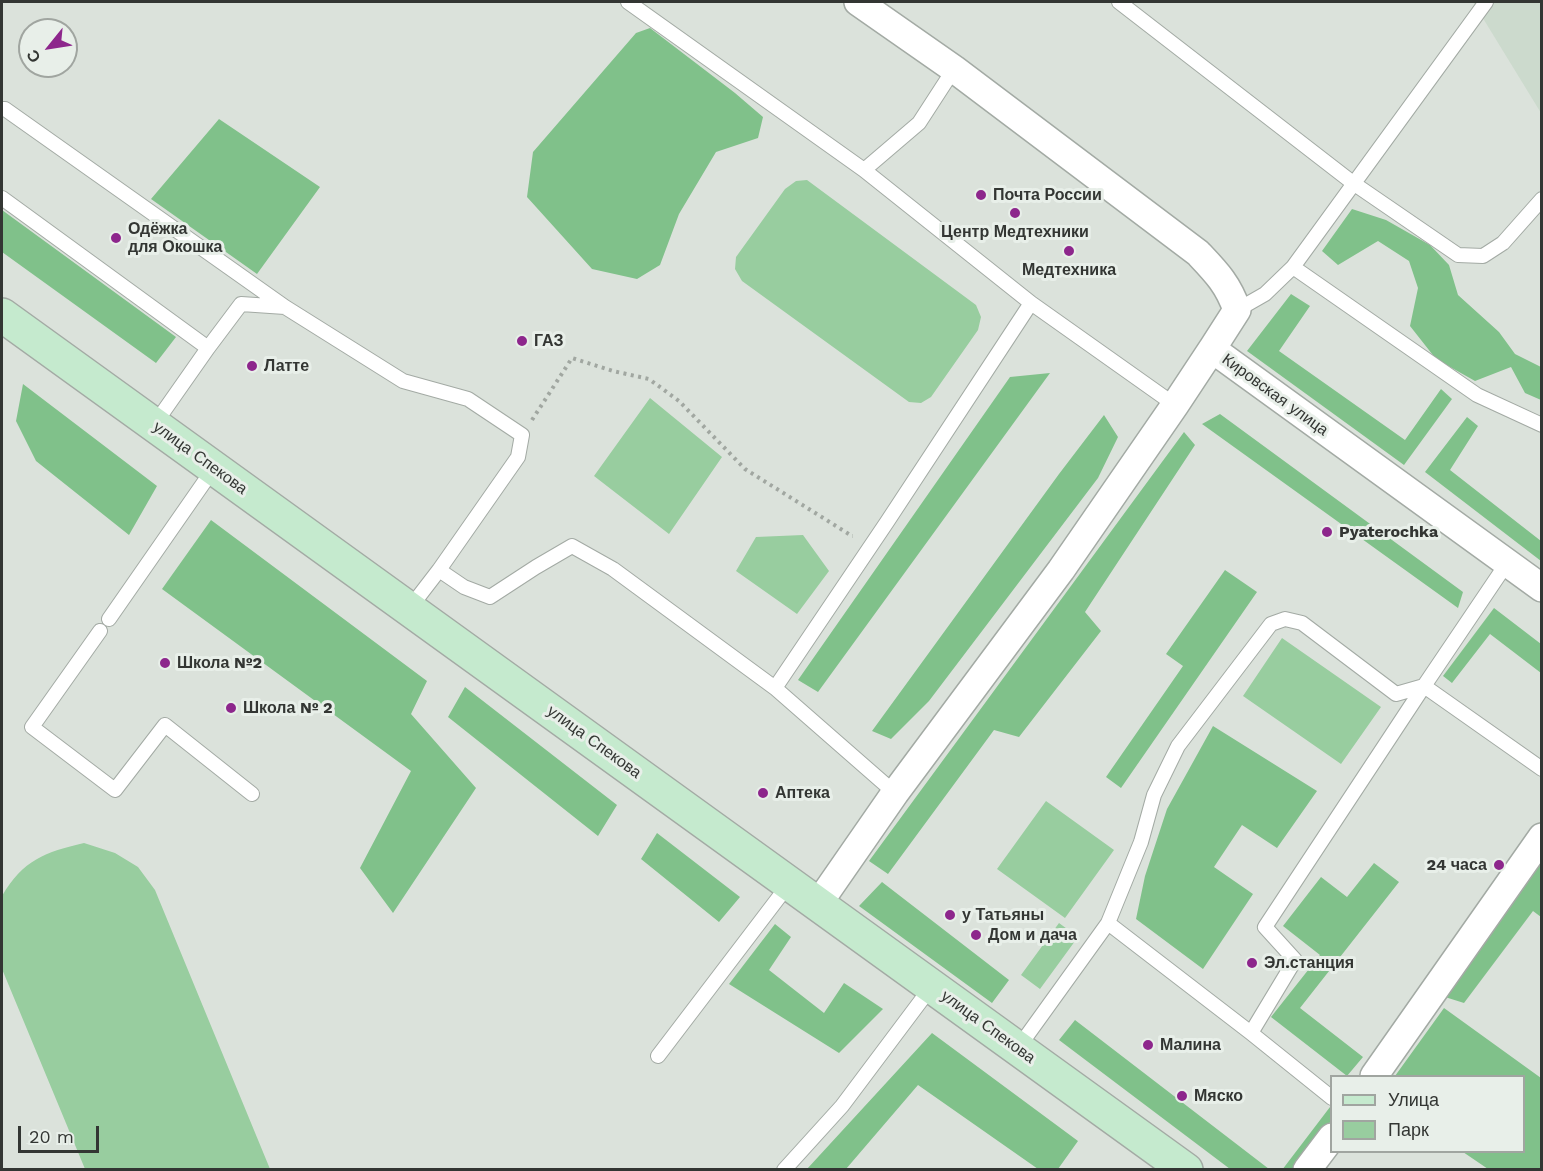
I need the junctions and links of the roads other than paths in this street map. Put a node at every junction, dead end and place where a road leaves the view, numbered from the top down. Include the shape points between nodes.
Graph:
1 (628, 2) edge
2 (858, 2) edge
3 (1119, 2) edge
4 (1486, 2) edge
5 (954, 69) junction
6 (2, 109) edge
7 (864, 170) junction
8 (1353, 183) junction
9 (2, 198) edge
10 (1542, 199) edge
11 (1293, 267) junction
12 (1031, 303) junction
13 (285, 307) junction
14 (1236, 310) junction
15 (2, 315) edge
16 (208, 348) junction
17 (1212, 349) junction
18 (1175, 405) junction
19 (154, 425) junction
20 (1542, 425) edge
21 (214, 468) junction
22 (1507, 563) junction
23 (439, 570) junction
24 (1542, 588) edge
25 (409, 609) junction
26 (108, 619) dead end
27 (100, 631) dead end
28 (1424, 686) junction
29 (775, 688) junction
30 (1542, 769) edge
31 (895, 793) junction
32 (252, 794) dead end
33 (1542, 837) edge
34 (789, 884) junction
35 (818, 904) junction
36 (1108, 923) junction
37 (932, 986) junction
38 (1251, 1033) junction
39 (1018, 1048) junction
40 (658, 1056) dead end
41 (1375, 1075) edge
42 (1330, 1096) edge
43 (1330, 1140) edge
44 (784, 1170) edge
45 (1186, 1170) edge
46 (1307, 1170) edge

1 - 7 lane
2 - 5 street
3 - 8 lane
4 - 8 lane
5 - 7 lane via 919,123
5 - 14 street via 1198,253 1231,293
6 - 13 lane
7 - 12 lane
8 - 10 lane via 1458,255 1483,256 1503,243
8 - 11 lane
9 - 16 lane
11 - 14 lane via 1265,294
11 - 20 lane via 1477,395
12 - 18 lane
12 - 29 lane
13 - 16 lane via 241,304
13 - 23 lane via 404,381 468,399 522,435 518,457
14 - 17 street, Кировская улица
15 - 19 main road, улица Спекова
16 - 19 lane
17 - 18 street
17 - 22 street, Кировская улица
18 - 31 street via 1061,570
19 - 21 main road, улица Спекова
21 - 25 main road, улица Спекова
21 - 26 lane
22 - 24 street, Кировская улица
22 - 28 lane
23 - 25 lane
23 - 29 lane via 464,587 490,597 572,546 613,569
25 - 34 main road, улица Спекова
27 - 32 lane via 32,728 115,790 165,725
28 - 30 lane
28 - 36 lane via 1396,694 1302,622 1285,619 1271,624 1178,746 1154,795 1141,842
28 - 38 lane via 1265,927 1295,960
29 - 31 lane
31 - 35 street
33 - 41 street
34 - 35 main road, улица Спекова
34 - 40 lane
35 - 37 main road, улица Спекова
36 - 38 lane
36 - 39 lane
37 - 39 main road, улица Спекова
37 - 44 lane via 842,1106
38 - 42 lane
39 - 45 main road, улица Спекова
43 - 46 street

